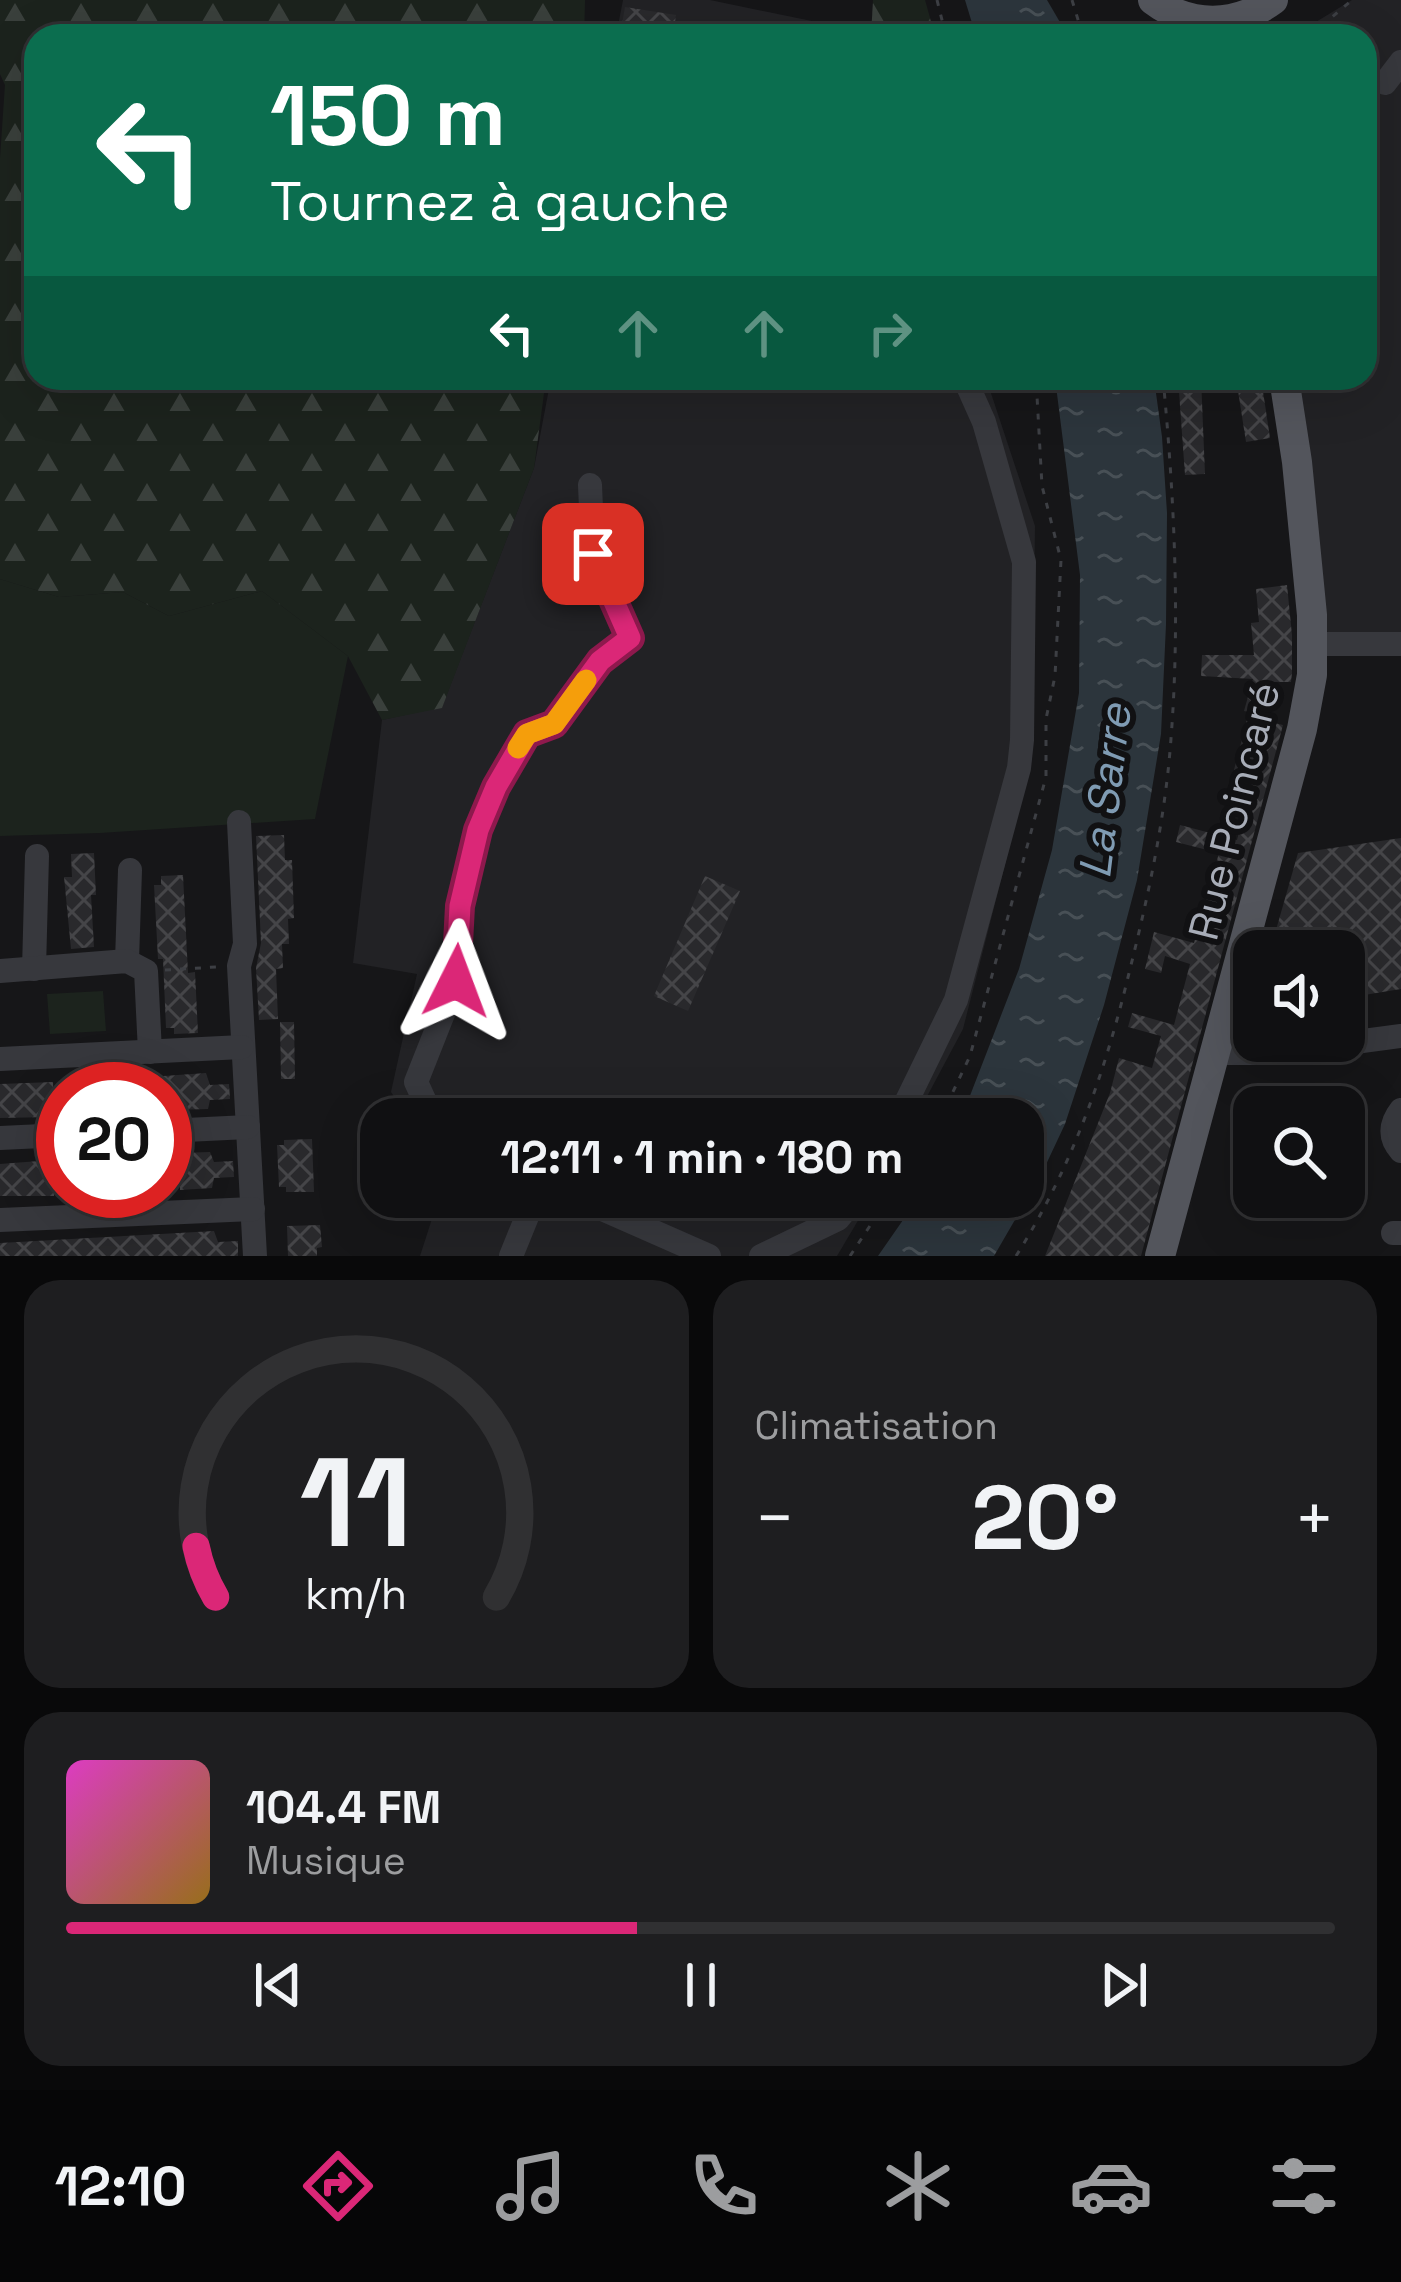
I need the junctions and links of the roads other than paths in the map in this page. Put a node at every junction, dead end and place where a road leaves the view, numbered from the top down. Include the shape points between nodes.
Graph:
1 (1256, 16) edge
2 (1175, 17) edge
3 (1401, 62) edge
4 (1385, 83) dead end
5 (970, 390) edge
6 (1286, 390) edge
7 (590, 485) dead end
8 (1312, 644) junction
9 (1401, 644) edge
10 (239, 822) dead end
11 (37, 856) dead end
12 (130, 870) dead end
13 (136, 966) junction
14 (34, 969) junction
15 (0, 971) edge
16 (1401, 1036) edge
17 (242, 1047) junction
18 (150, 1052) junction
19 (1215, 1053) junction
20 (0, 1059) edge
21 (423, 1098) edge
22 (908, 1098) edge
23 (1401, 1110) edge
24 (248, 1127) junction
25 (192, 1130) edge
26 (36, 1137) edge
27 (0, 1138) edge
28 (1401, 1151) edge
29 (253, 1209) junction
30 (526, 1218) edge
31 (622, 1218) edge
32 (839, 1218) edge
33 (0, 1220) edge
34 (255, 1256) edge
35 (511, 1256) edge
36 (709, 1256) edge
37 (761, 1256) edge
38 (1160, 1256) edge

1 - 2 main road
3 - 4 street
5 - 22 street via 1024,562 1022,740 956,1000
6 - 8 main road, Rue Poincaré
7 - 21 street via 593,554 630,638 600,661 554,724 527,734 496,787 460,906 456,981 416,1082
8 - 9 street
8 - 19 main road, Rue Poincaré via 1301,729
10 - 17 street
11 - 14 street
12 - 13 street
13 - 14 street
13 - 18 street
14 - 15 street
16 - 19 street via 1273,1054
17 - 18 street
17 - 24 street
18 - 20 street
19 - 38 main road, Rue Poincaré
23 - 28 street via 1392,1126
24 - 25 street
24 - 29 street
26 - 27 street
29 - 33 street
29 - 34 street
30 - 35 street
31 - 36 street
32 - 37 street

